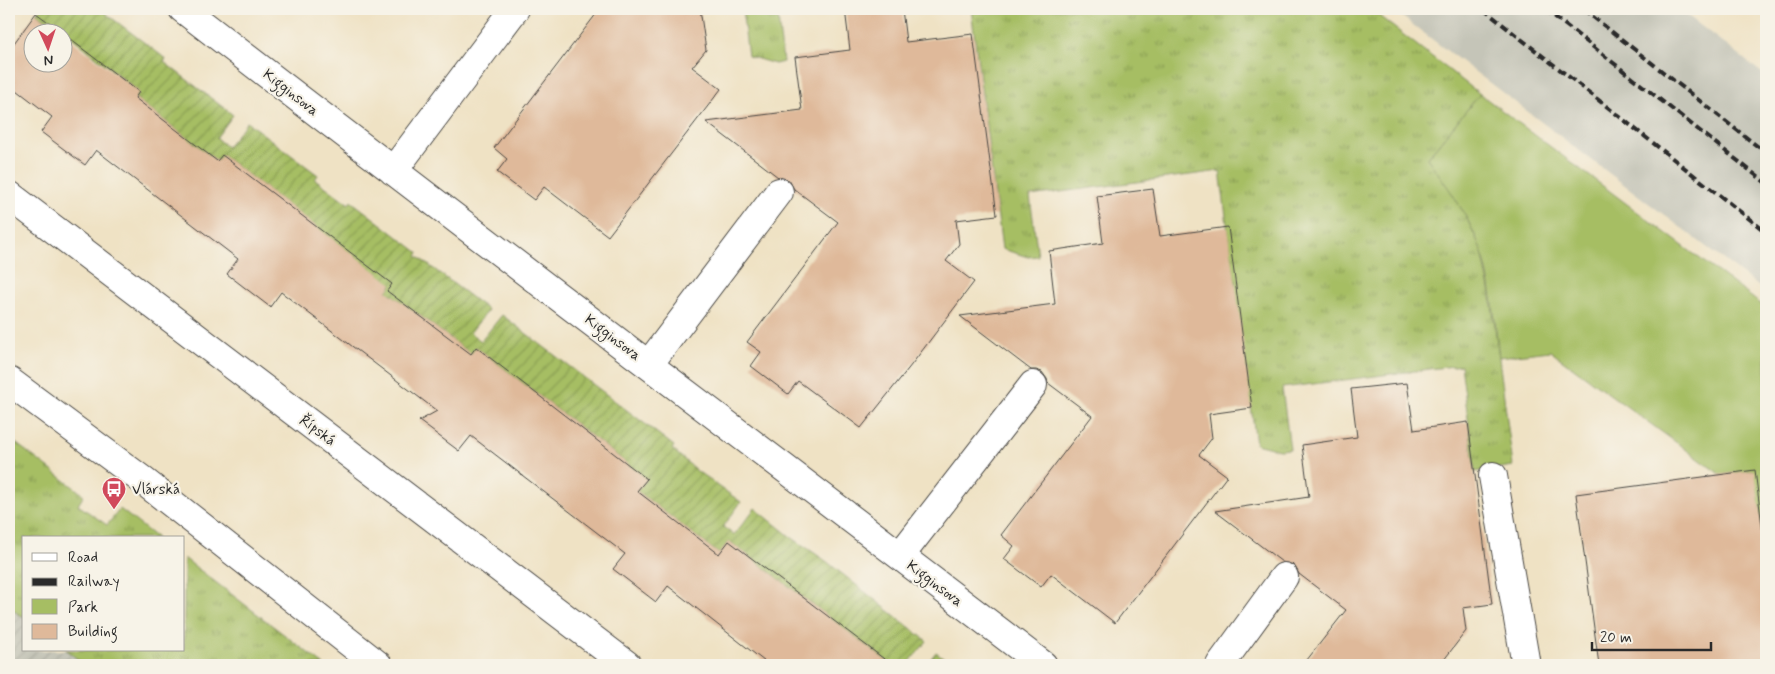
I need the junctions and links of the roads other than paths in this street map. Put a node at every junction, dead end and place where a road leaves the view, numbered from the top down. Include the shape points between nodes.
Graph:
1 (184, 9) edge
2 (515, 9) edge
3 (393, 171) junction
4 (779, 192) dead end
5 (9, 195) edge
6 (649, 364) junction
7 (9, 381) edge
8 (1033, 385) dead end
9 (1493, 476) dead end
10 (900, 556) junction
11 (1284, 577) dead end
12 (378, 665) edge
13 (628, 665) edge
14 (1042, 665) edge
15 (1220, 665) edge
16 (1526, 665) edge

1 - 3 street, Kigginsova
2 - 3 street
3 - 6 street, Kigginsova
4 - 6 street
5 - 13 street, Řípská
6 - 10 street, Kigginsova
7 - 12 street via 141,479
8 - 10 street
9 - 16 street
10 - 14 street, Kigginsova
11 - 15 street

